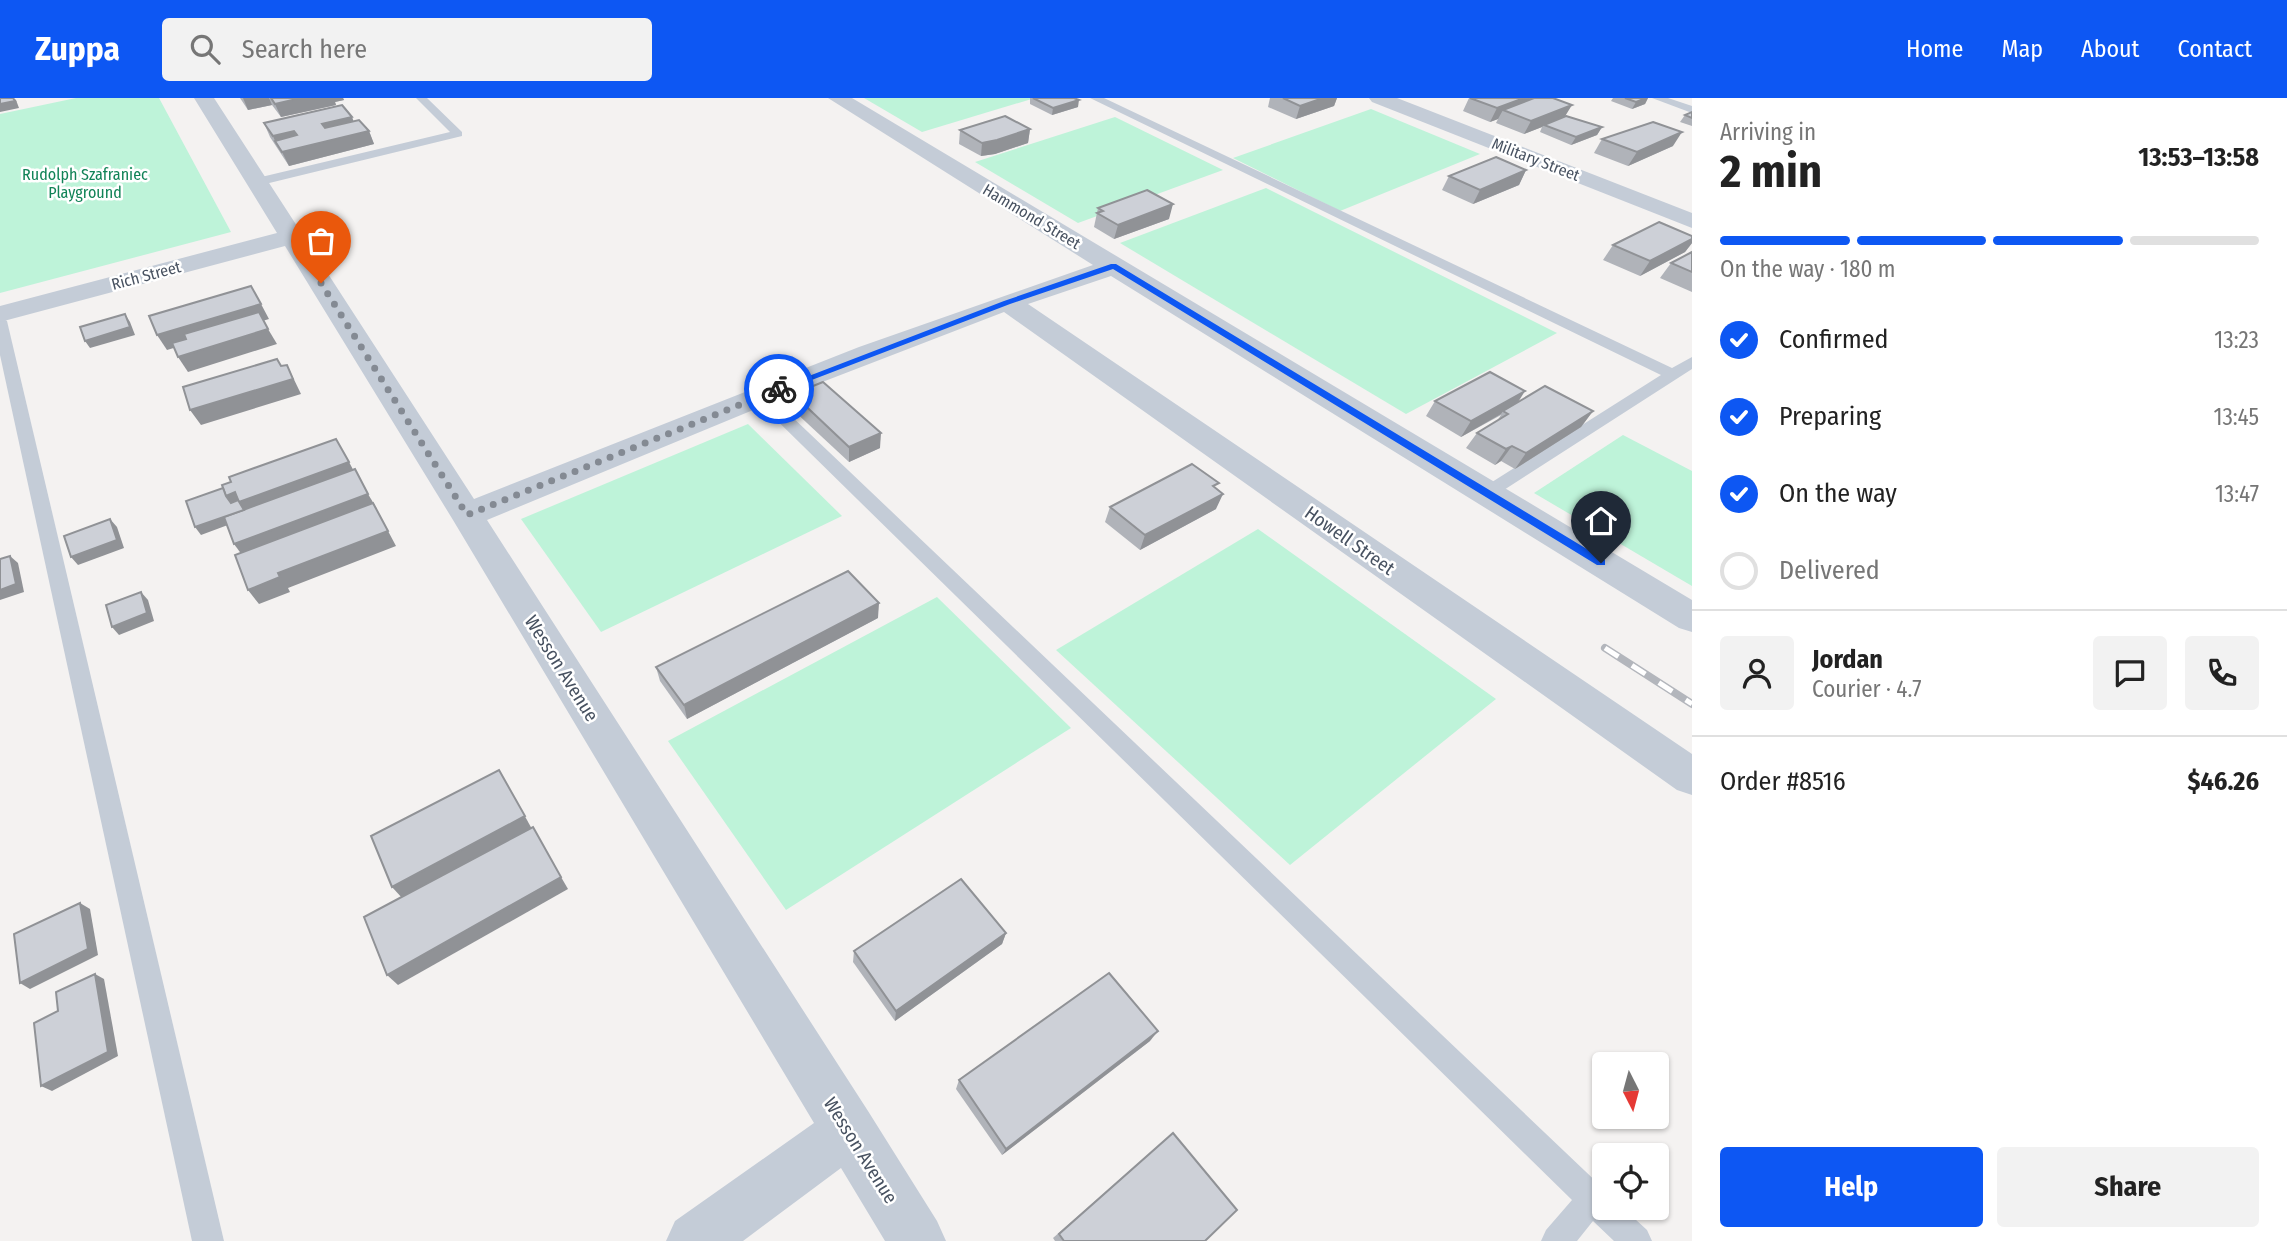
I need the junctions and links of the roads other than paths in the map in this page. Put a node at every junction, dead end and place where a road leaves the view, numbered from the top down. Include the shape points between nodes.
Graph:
1 (204, 98) edge
2 (421, 98) edge
3 (838, 98) edge
4 (1095, 98) edge
5 (1379, 98) edge
6 (1657, 98) edge
7 (1692, 110) edge
8 (257, 183) junction
9 (1692, 221) edge
10 (292, 237) junction
11 (1114, 266) junction
12 (1007, 302) junction
13 (0, 314) edge
14 (0, 321) edge
15 (1692, 362) edge
16 (1672, 374) junction
17 (761, 396) junction
18 (1487, 494) junction
19 (467, 515) junction
20 (1692, 618) edge
21 (1692, 777) edge
22 (849, 1130) junction
23 (1592, 1199) joint
24 (1614, 1220) edge
25 (208, 1241) edge
26 (695, 1241) edge
27 (917, 1241) edge
28 (1557, 1241) edge
29 (1636, 1241) edge

1 - 8 street, Wesson Avenue
2 - 8 lane via 457,134
3 - 11 street, Hammond Street
4 - 16 lane
5 - 9 street, Military Street
6 - 7 lane
8 - 10 street, Wesson Avenue
10 - 13 street, Rich Street
10 - 19 street, Wesson Avenue
11 - 12 street
11 - 18 street, Hammond Street
12 - 17 street
12 - 21 street, Howell Street
14 - 25 lane
15 - 16 lane
16 - 18 lane
17 - 19 street
17 - 23 lane
18 - 20 street, Hammond Street
19 - 22 street, Wesson Avenue
22 - 26 street
22 - 27 street, Wesson Avenue
23 - 28 lane
24 - 29 lane

